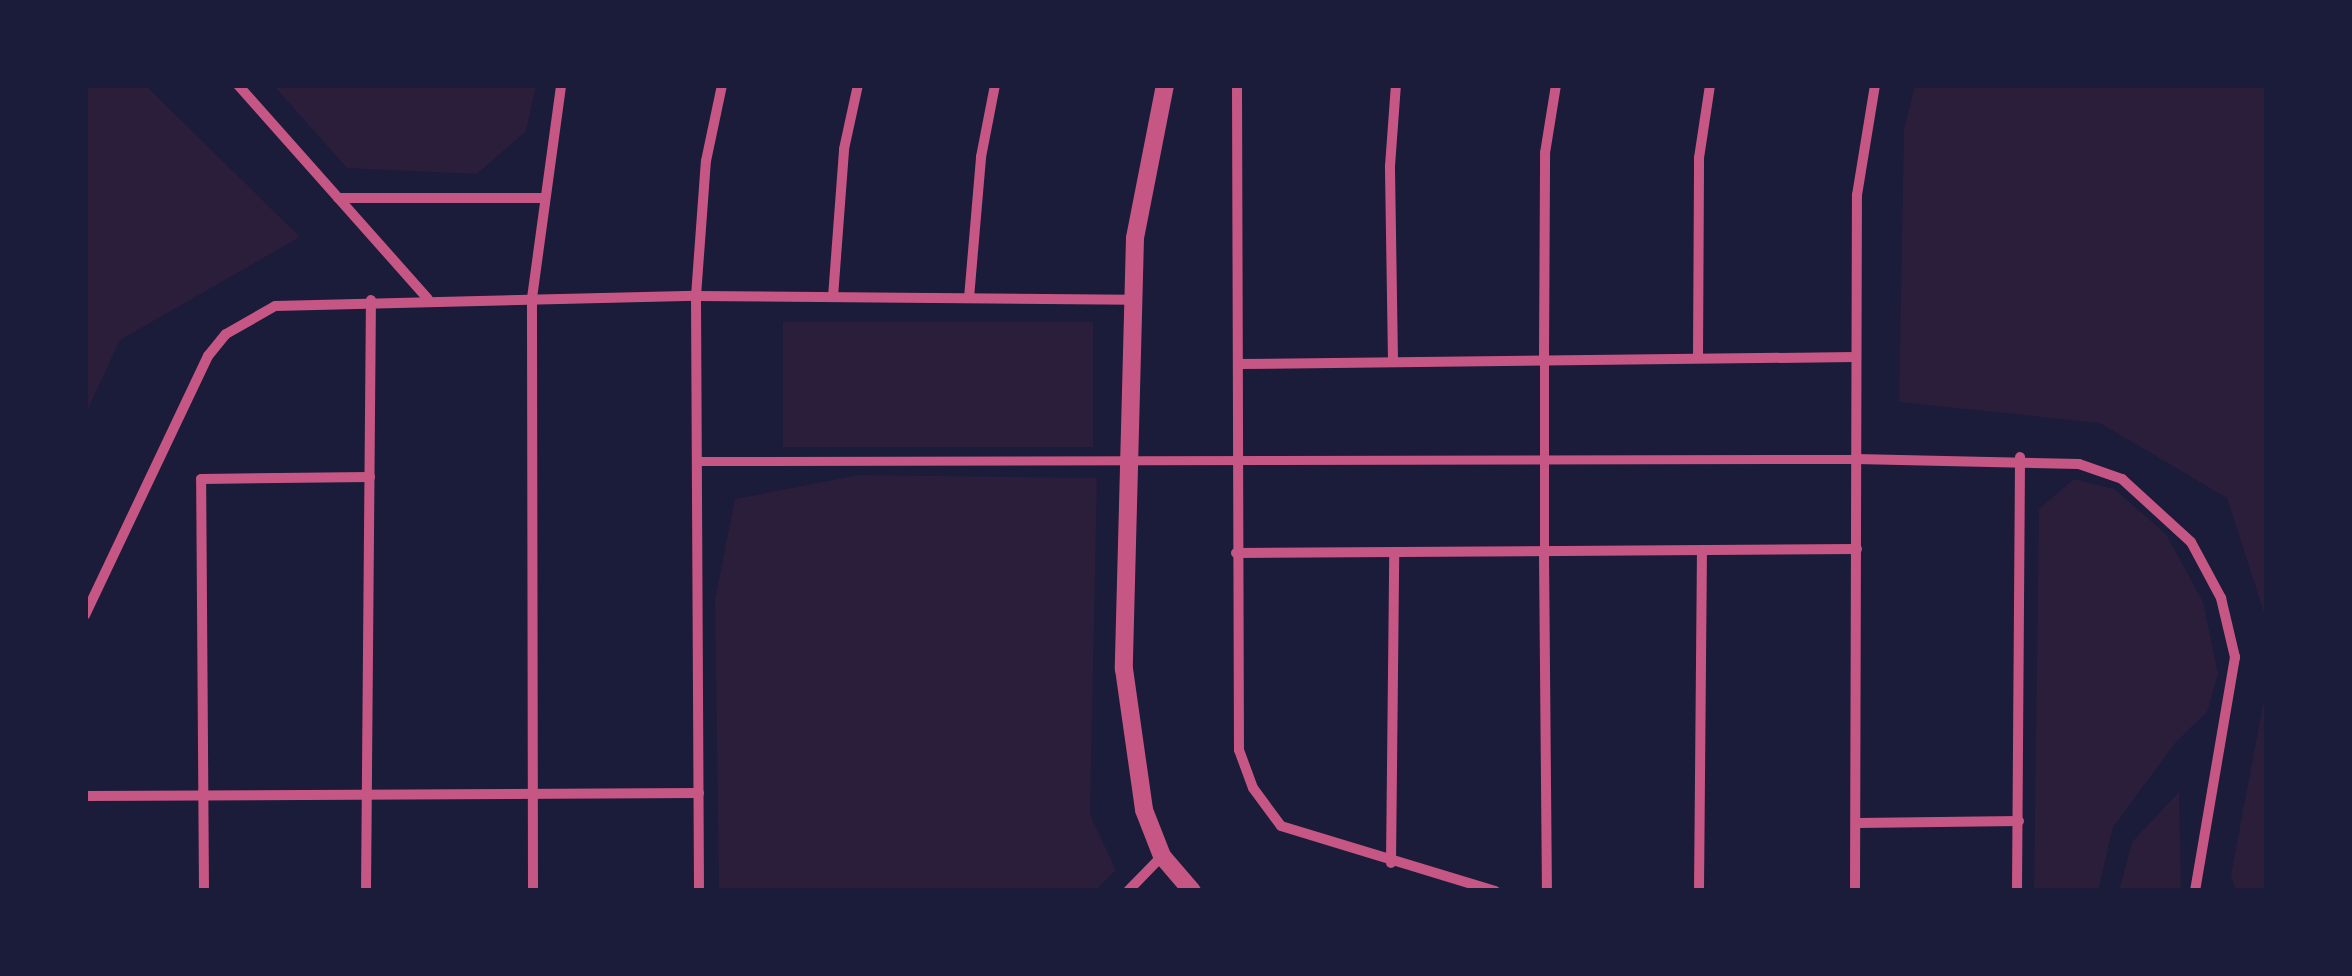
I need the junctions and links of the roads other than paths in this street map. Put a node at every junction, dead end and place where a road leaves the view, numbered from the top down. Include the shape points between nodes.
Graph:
1 (238, 85) edge
2 (561, 85) edge
3 (722, 85) edge
4 (858, 85) edge
5 (995, 85) edge
6 (1165, 85) edge
7 (1238, 85) edge
8 (1396, 85) edge
9 (1556, 85) edge
10 (1710, 85) edge
11 (1875, 85) edge
12 (338, 198) junction
13 (543, 198) junction
14 (696, 296) junction
15 (833, 297) junction
16 (532, 298) junction
17 (969, 298) junction
18 (371, 300) junction
19 (428, 300) junction
20 (1131, 300) junction
21 (1856, 357) junction
22 (1698, 358) junction
23 (1544, 359) junction
24 (1393, 361) junction
25 (1239, 364) junction
26 (1128, 456) junction
27 (1236, 458) junction
28 (1544, 458) junction
29 (2020, 458) junction
30 (1856, 459) junction
31 (698, 461) junction
32 (370, 476) junction
33 (1857, 549) junction
34 (1702, 551) junction
35 (1236, 553) junction
36 (1394, 554) junction
37 (1544, 554) junction
38 (85, 615) edge
39 (699, 793) junction
40 (533, 794) junction
41 (85, 796) edge
42 (204, 796) junction
43 (366, 796) junction
44 (1858, 822) junction
45 (2019, 822) junction
46 (1162, 856) junction
47 (1391, 863) junction
48 (204, 891) edge
49 (366, 891) edge
50 (534, 891) edge
51 (699, 891) edge
52 (1128, 891) edge
53 (1192, 891) edge
54 (1495, 891) edge
55 (1547, 891) edge
56 (1699, 891) edge
57 (1855, 891) edge
58 (2018, 891) edge
59 (2195, 891) edge

1 - 12 street
2 - 13 street
3 - 14 street via 706,161
4 - 15 street via 844,150
5 - 17 street via 981,157
6 - 20 street via 1135,238
7 - 25 street
8 - 24 street via 1390,166
9 - 23 street via 1546,152
10 - 22 street via 1699,158
11 - 21 street via 1857,195
12 - 13 street
12 - 19 street
13 - 16 street
14 - 15 street
14 - 16 street
14 - 31 street
15 - 17 street
16 - 19 street
16 - 40 street
17 - 20 street
18 - 19 street
18 - 32 street
18 - 38 street via 275,306 226,334 208,356
20 - 26 street
21 - 22 street
21 - 30 street
22 - 23 street
23 - 24 street
23 - 28 street
24 - 25 street
25 - 27 street
26 - 27 street
26 - 31 street
26 - 46 street via 1126,720 1144,810
27 - 28 street
27 - 35 street
28 - 30 street
28 - 37 street
29 - 30 street
29 - 45 street
29 - 59 street via 2078,464 2122,479 2183,532 2220,598 2234,687 2202,824
30 - 33 street
31 - 39 street
32 - 42 street via 201,479
32 - 43 street
33 - 34 street
33 - 44 street
34 - 37 street
34 - 56 street
35 - 36 street
35 - 47 street via 1239,750 1253,788 1281,826
36 - 37 street
36 - 47 street
37 - 55 street
39 - 40 street
39 - 51 street
40 - 43 street
40 - 50 street
41 - 42 street
42 - 43 street
42 - 48 street
43 - 49 street
44 - 45 street
44 - 57 street
45 - 58 street
46 - 52 street
46 - 53 street
47 - 54 street

